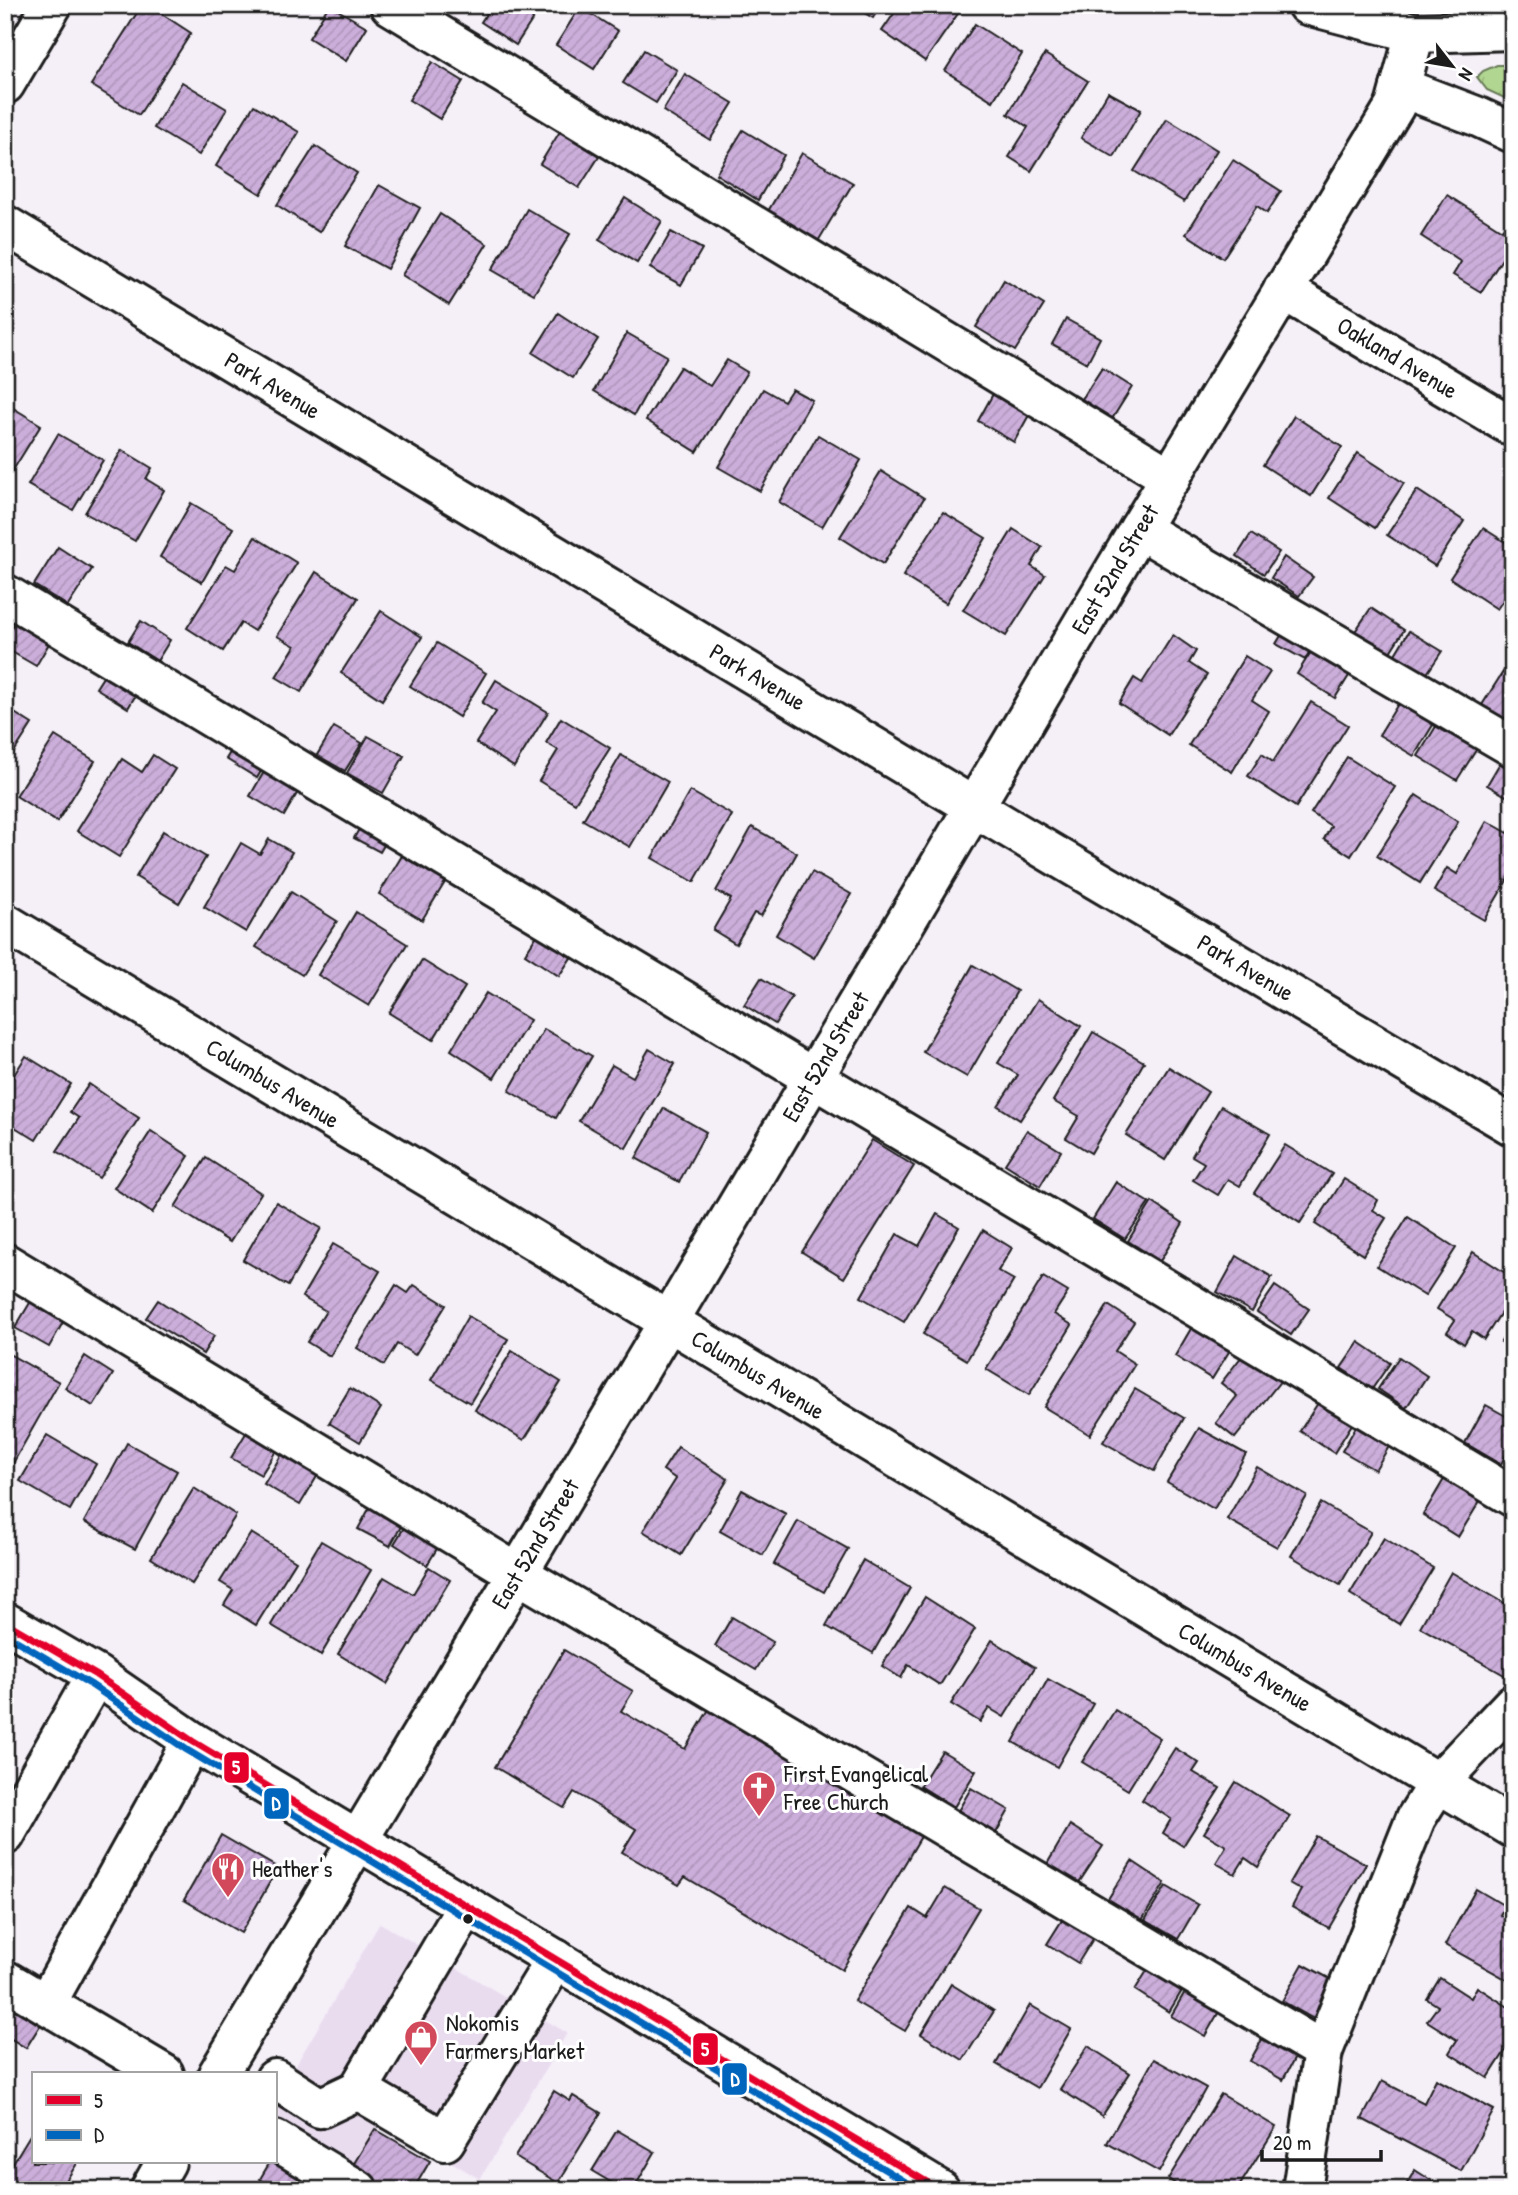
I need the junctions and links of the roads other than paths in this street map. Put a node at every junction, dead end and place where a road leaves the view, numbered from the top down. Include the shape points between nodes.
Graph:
1 (52, 5) edge
2 (390, 5) edge
3 (1307, 5) edge
4 (1513, 30) edge
5 (1415, 33) junction
6 (5, 84) edge
7 (1400, 87) junction
8 (1513, 134) edge
9 (5, 225) edge
10 (1283, 290) junction
11 (1513, 427) edge
12 (1171, 478) junction
13 (1139, 529) junction
14 (5, 594) edge
15 (1513, 747) edge
16 (975, 808) junction
17 (5, 923) edge
18 (814, 1077) junction
19 (1513, 1126) edge
20 (5, 1263) edge
21 (669, 1321) junction
22 (1513, 1497) edge
23 (517, 1573) junction
24 (5, 1622) edge
25 (96, 1675) junction
26 (1513, 1704) edge
27 (192, 1741) junction
28 (1437, 1783) junction
29 (1513, 1828) edge
30 (5, 1835) edge
31 (358, 1840) junction
32 (467, 1906) junction
33 (556, 1959) junction
34 (5, 1980) edge
35 (46, 2004) junction
36 (1323, 2051) junction
37 (224, 2063) edge
38 (161, 2072) edge
39 (259, 2072) edge
40 (276, 2080) edge
41 (358, 2090) junction
42 (276, 2141) edge
43 (165, 2164) edge
44 (150, 2190) edge
45 (358, 2190) edge
46 (940, 2190) edge
47 (1302, 2190) edge

1 - 6 street
2 - 12 street
3 - 5 street
4 - 5 street
5 - 7 street, East 52nd Street
7 - 8 street
7 - 10 street, East 52nd Street via 1395,106
9 - 16 street, Park Avenue
10 - 11 street, Oakland Avenue
10 - 12 street, East 52nd Street
12 - 13 street, East 52nd Street
13 - 15 street
13 - 16 street, East 52nd Street
14 - 18 street
16 - 18 street, East 52nd Street
16 - 19 street, Park Avenue
17 - 21 street, Columbus Avenue
18 - 21 street, East 52nd Street
18 - 22 street
20 - 23 street
21 - 23 street, East 52nd Street
21 - 28 street, Columbus Avenue
23 - 31 street, East 52nd Street
23 - 36 street
24 - 25 street
25 - 27 street
25 - 30 street
26 - 28 street
27 - 31 street
27 - 35 street
28 - 29 street, Columbus Avenue
28 - 36 street via 1416,1818
31 - 32 street
31 - 37 street, East 52nd Street
32 - 33 street
32 - 41 street
33 - 41 street via 445,2141
33 - 46 street
34 - 35 street
35 - 38 street
36 - 47 street
37 - 39 street
40 - 41 street via 320,2108
42 - 45 street
43 - 44 street

